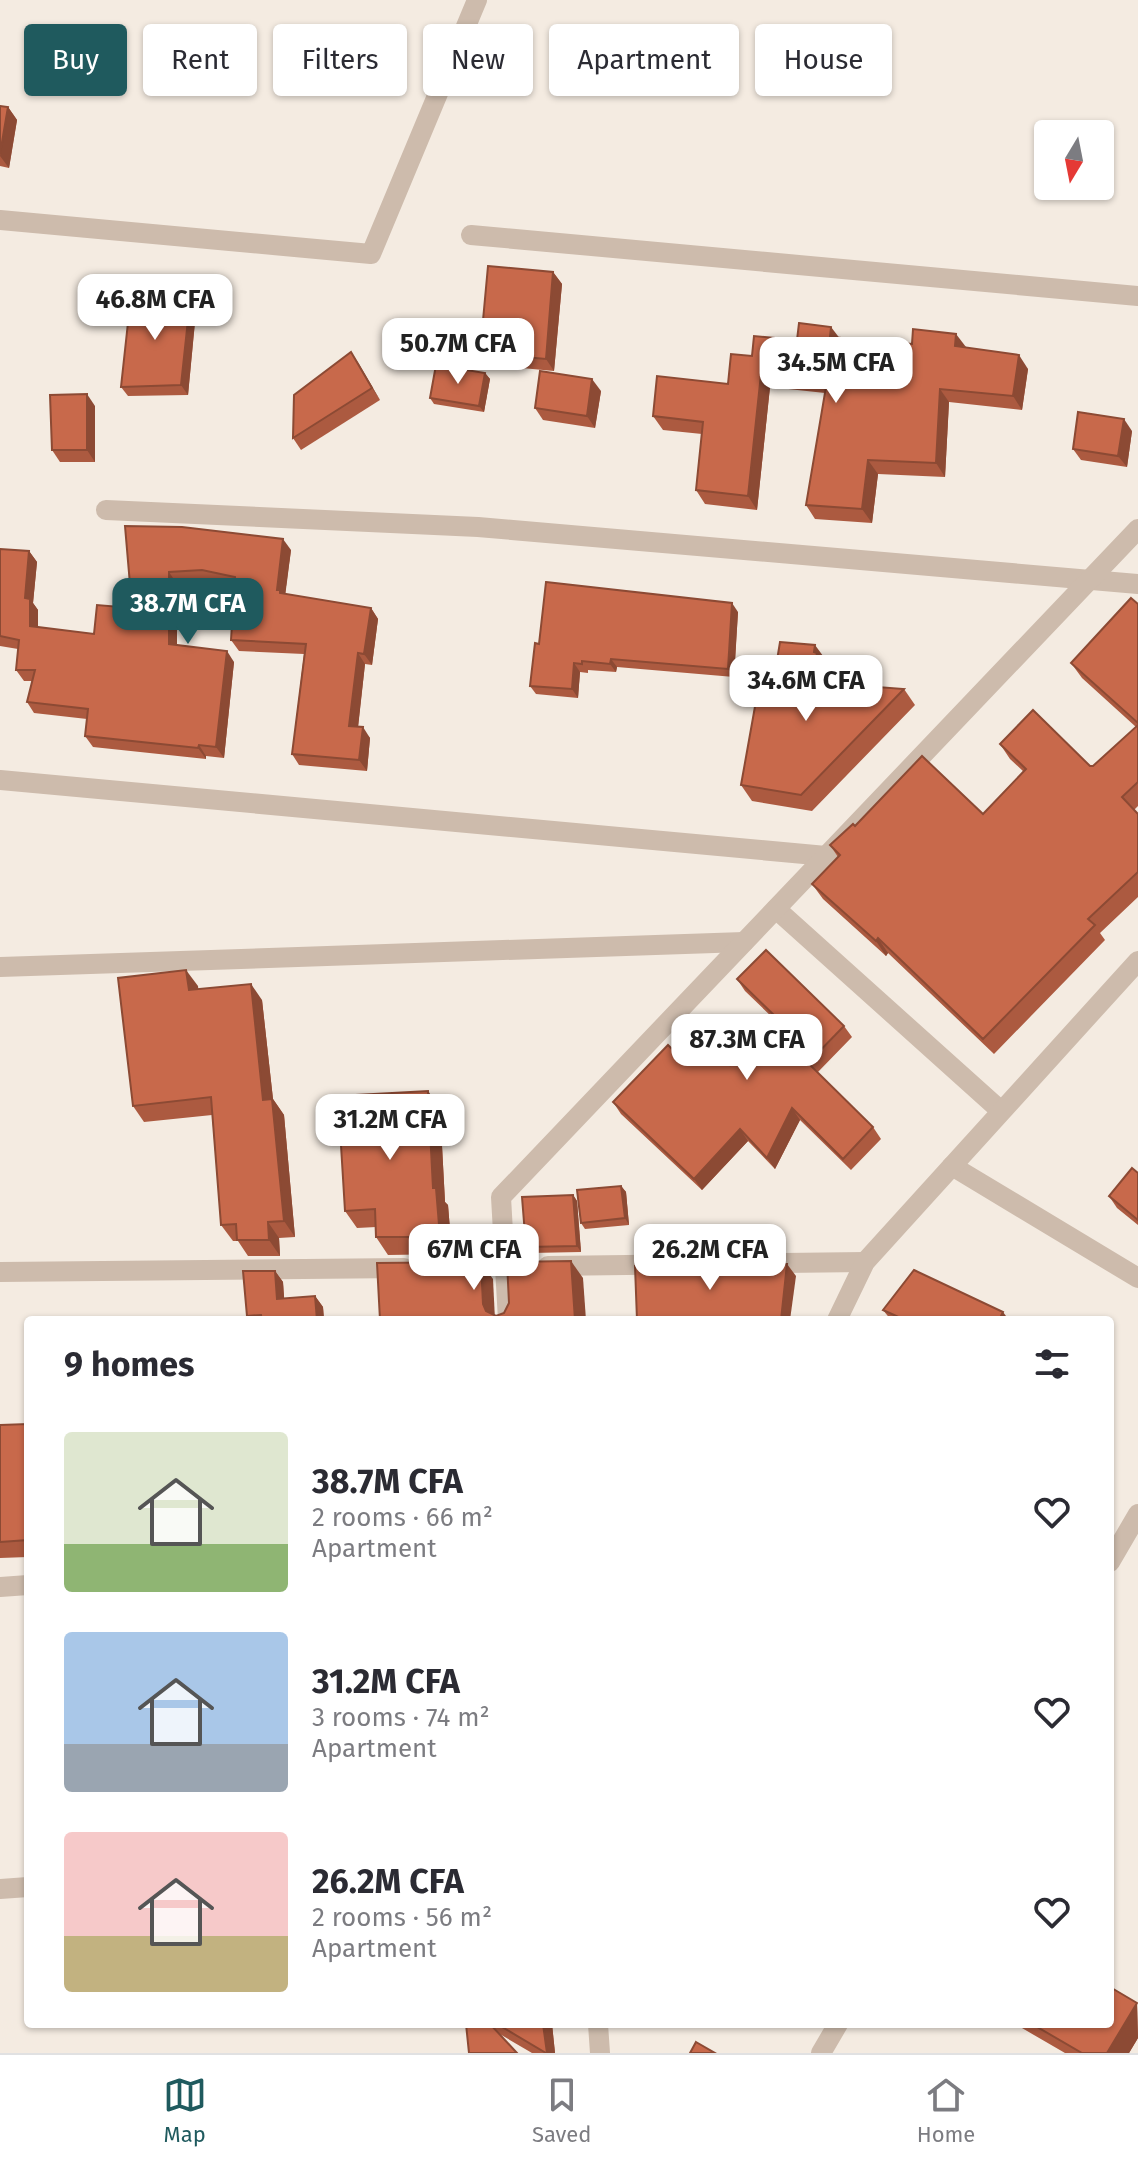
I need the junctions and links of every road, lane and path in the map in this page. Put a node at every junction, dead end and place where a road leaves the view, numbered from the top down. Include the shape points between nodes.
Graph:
1 (477, 0) edge
2 (0, 220) edge
3 (471, 235) dead end
4 (1138, 296) edge
5 (106, 510) dead end
6 (1138, 529) edge
7 (1091, 578) junction
8 (1138, 584) edge
9 (0, 780) edge
10 (826, 856) junction
11 (776, 909) junction
12 (744, 942) junction
13 (1138, 961) edge
14 (0, 967) edge
15 (1001, 1111) junction
16 (952, 1166) junction
17 (865, 1262) junction
18 (512, 1267) junction
19 (425, 1268) edge
20 (0, 1272) edge
21 (1138, 1278) edge
22 (508, 1316) edge
23 (839, 1316) edge
24 (1138, 1514) edge
25 (1114, 1555) edge
26 (24, 1585) edge
27 (0, 1587) edge
28 (24, 1887) edge
29 (0, 1889) edge
30 (598, 2028) edge
31 (836, 2028) edge
32 (600, 2053) edge
33 (821, 2053) edge

1 - 2 street via 371,254
3 - 4 street
5 - 7 street via 478,527
6 - 7 street
7 - 8 street
7 - 10 street
9 - 10 street
10 - 11 street
11 - 12 street
11 - 15 street
12 - 14 street
12 - 18 street via 501,1197
13 - 15 street
15 - 16 street
16 - 17 street
16 - 21 street
17 - 18 street
17 - 23 street
18 - 22 street
19 - 20 street
24 - 25 street
26 - 27 street
28 - 29 street
30 - 32 street
31 - 33 street

